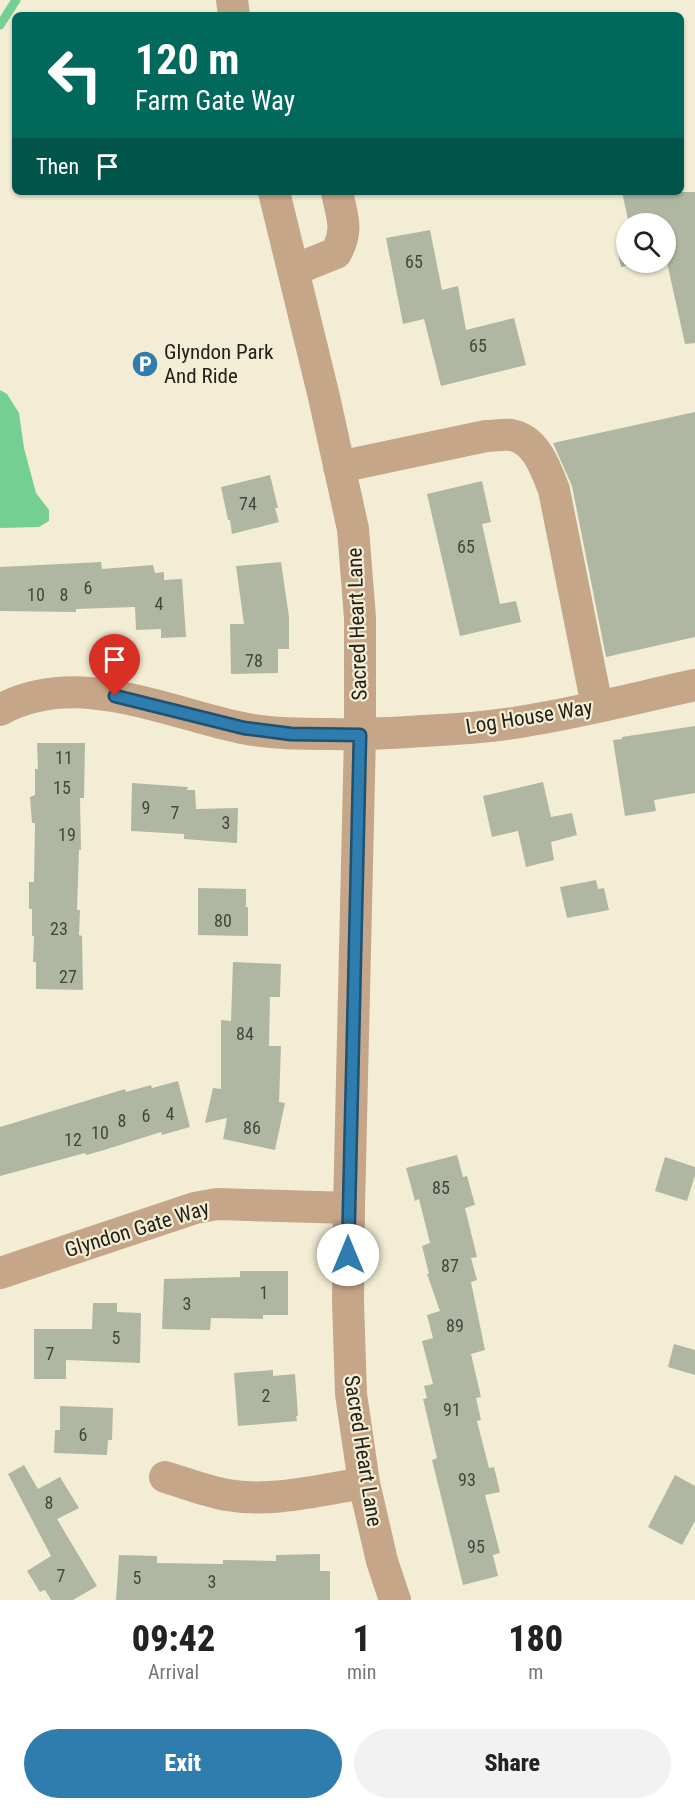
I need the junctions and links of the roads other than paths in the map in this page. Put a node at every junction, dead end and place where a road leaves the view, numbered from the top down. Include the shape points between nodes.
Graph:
1 (275, 195) edge
2 (338, 195) edge
3 (294, 270) junction
4 (339, 466) junction
5 (695, 685) edge
6 (597, 706) junction
7 (0, 710) edge
8 (360, 735) junction
9 (349, 1208) junction
10 (0, 1273) edge
11 (165, 1477) dead end
12 (364, 1483) junction
13 (395, 1600) edge

1 - 3 street, Sacred Heart Lane
2 - 3 street via 345,231 342,243 336,253
3 - 4 street, Sacred Heart Lane
4 - 6 street via 486,436 510,435 532,447 554,490
4 - 8 street, Sacred Heart Lane via 352,529 360,618
5 - 6 street, Log House Way
6 - 8 street, Log House Way via 479,728
7 - 8 street, Log House Way via 39,695 76,691 115,696 244,728 291,734
8 - 9 street, Sacred Heart Lane
9 - 10 street, Glyndon Gate Way via 217,1204 195,1208
9 - 12 street, Sacred Heart Lane via 351,1395
11 - 12 street via 225,1495 247,1497 274,1497
12 - 13 street, Sacred Heart Lane

